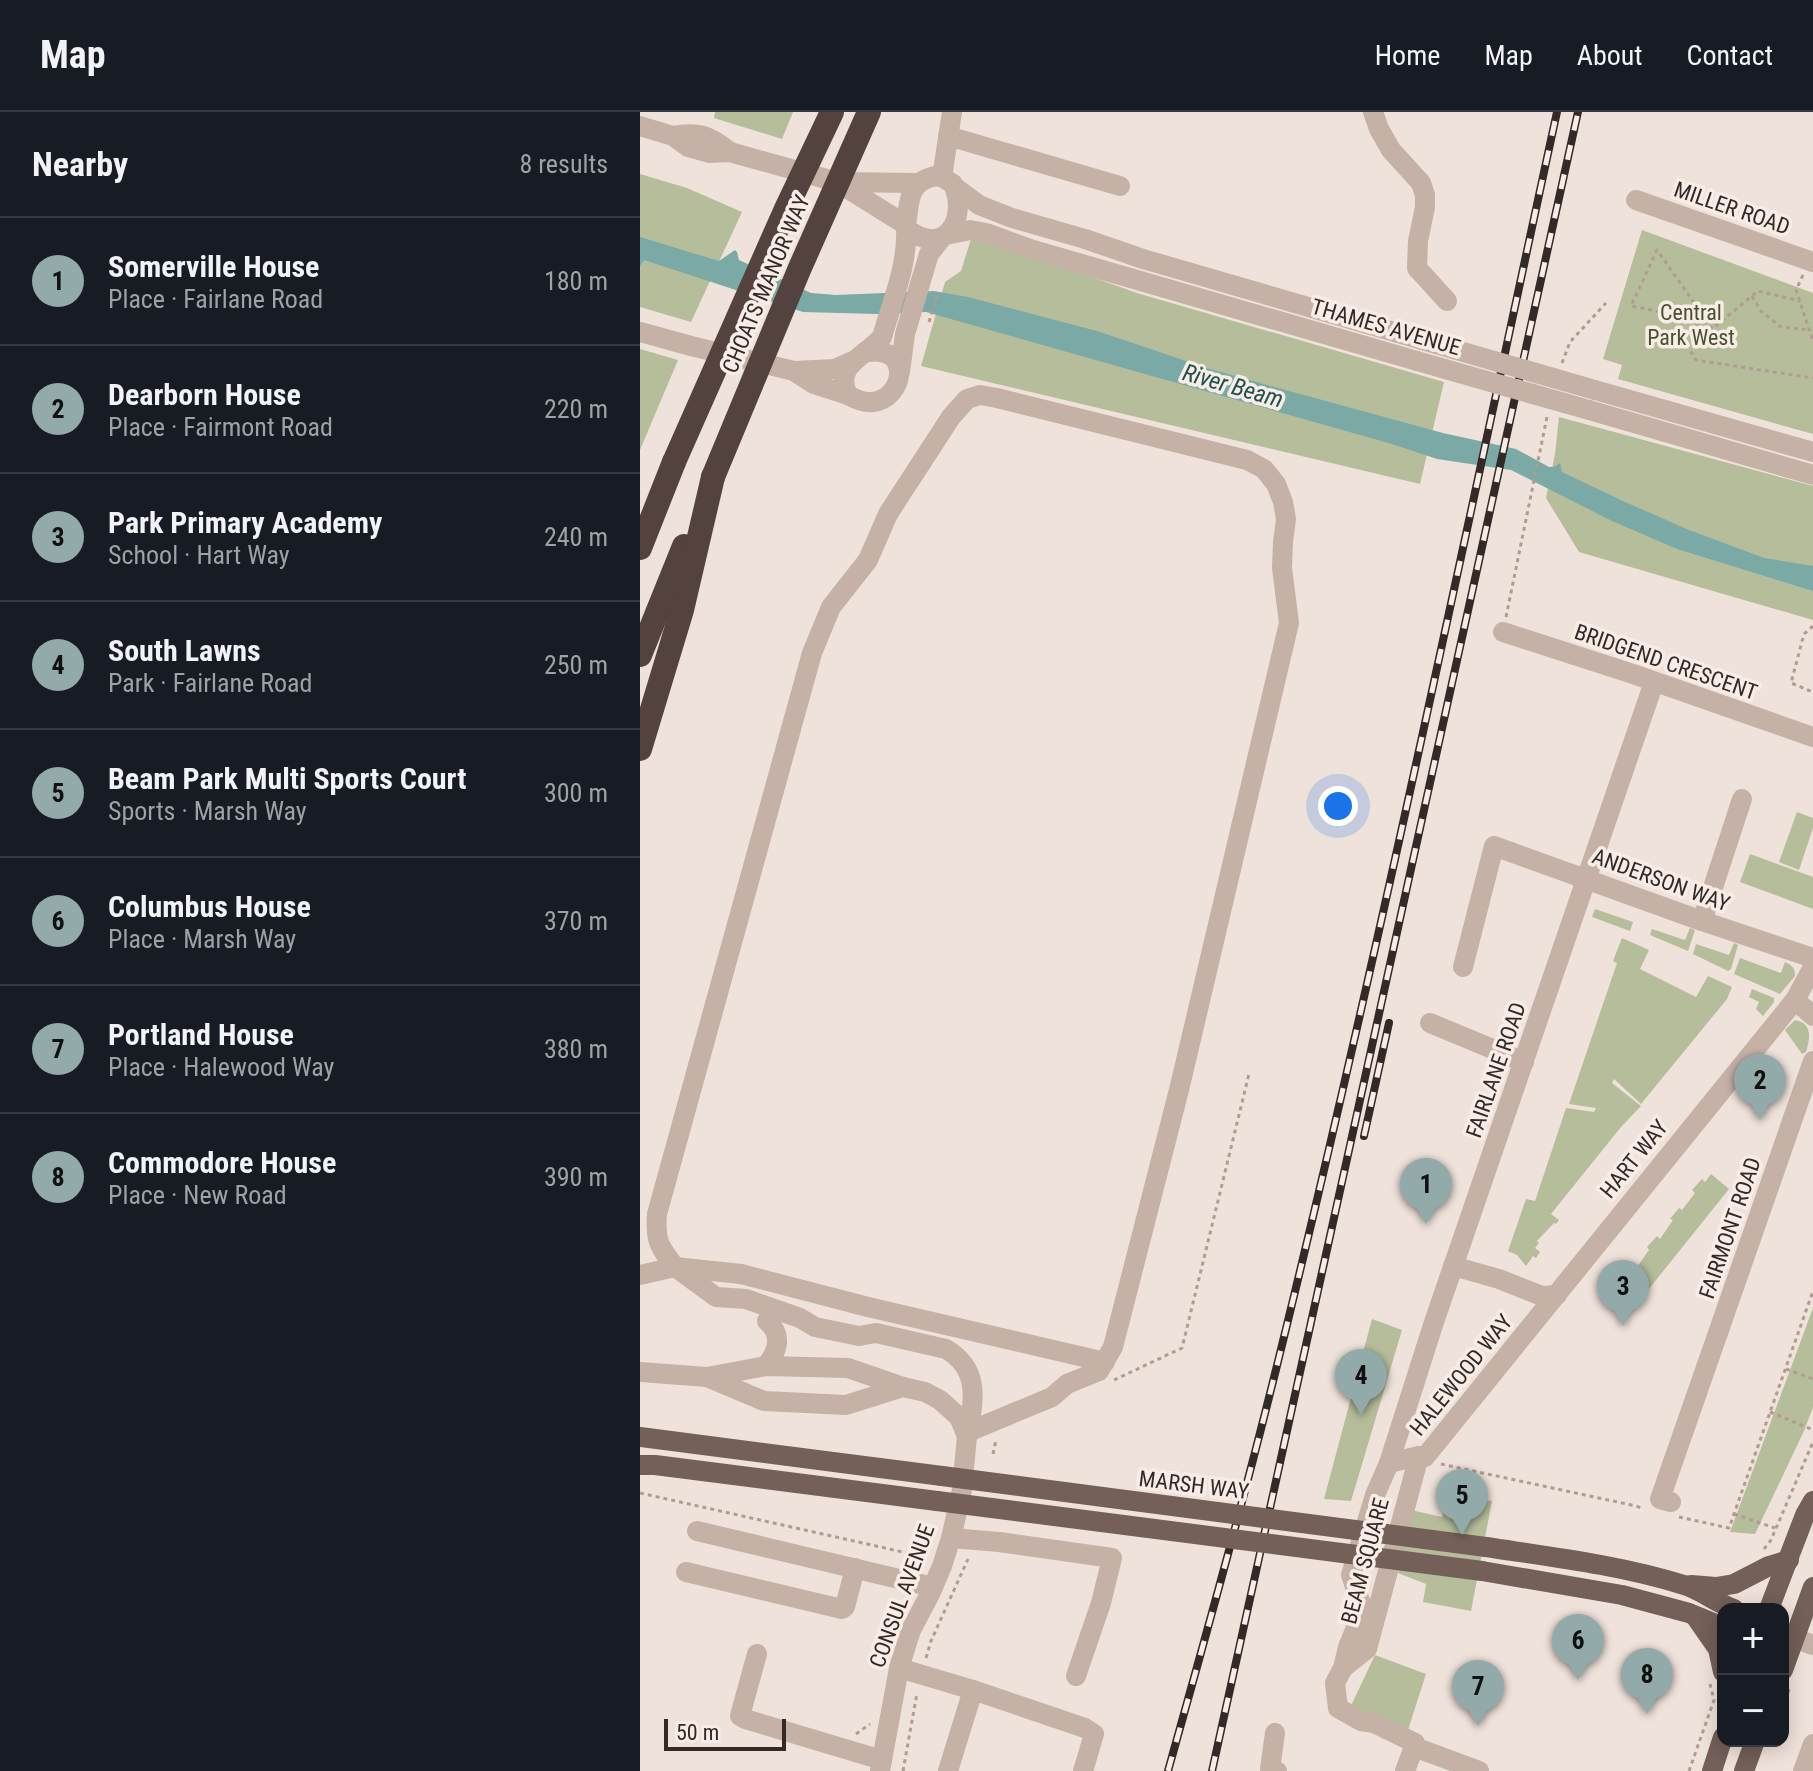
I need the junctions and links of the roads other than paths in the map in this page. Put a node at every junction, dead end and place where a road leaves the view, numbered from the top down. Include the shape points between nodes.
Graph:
1 (643, 112) edge
2 (669, 112) edge
3 (832, 112) edge
4 (869, 112) edge
5 (952, 112) edge
6 (1373, 112) edge
7 (640, 126) edge
8 (668, 134) junction
9 (948, 136) junction
10 (837, 182) junction
11 (949, 182) junction
12 (916, 183) junction
13 (1120, 186) dead end
14 (1636, 200) dead end
15 (995, 213) junction
16 (906, 226) junction
17 (986, 233) junction
18 (1024, 234) junction
19 (943, 237) junction
20 (1119, 250) junction
21 (1084, 252) junction
22 (1812, 258) edge
23 (1111, 272) junction
24 (1447, 301) dead end
25 (640, 332) edge
26 (860, 356) junction
27 (794, 371) junction
28 (899, 373) junction
29 (848, 395) junction
30 (1592, 400) junction
31 (1813, 452) edge
32 (674, 462) junction
33 (1813, 475) edge
34 (713, 477) junction
35 (640, 522) edge
36 (640, 548) edge
37 (1503, 632) road end
38 (640, 655) edge
39 (1654, 682) junction
40 (1813, 737) edge
41 (640, 749) edge
42 (1742, 799) dead end
43 (1587, 880) junction
44 (1702, 921) junction
45 (1813, 958) edge
46 (1463, 967) dead end
47 (1813, 967) edge
48 (1795, 1000) junction
49 (1813, 1016) edge
50 (1430, 1023) dead end
51 (1813, 1061) edge
52 (1524, 1062) junction
53 (1453, 1266) junction
54 (675, 1267) junction
55 (640, 1275) edge
56 (1557, 1295) junction
57 (716, 1297) junction
58 (767, 1321) junction
59 (815, 1327) junction
60 (766, 1366) junction
61 (640, 1372) edge
62 (1102, 1373) junction
63 (707, 1377) junction
64 (903, 1387) junction
65 (980, 1432) junction
66 (640, 1437) edge
67 (1418, 1458) junction
68 (640, 1465) edge
69 (1386, 1468) junction
70 (1813, 1501) edge
71 (1664, 1507) road end
72 (697, 1531) dead end
73 (951, 1538) junction
74 (1789, 1560) junction
75 (855, 1568) junction
76 (686, 1572) dead end
77 (1687, 1585) junction
78 (933, 1587) junction
79 (1813, 1587) edge
80 (1718, 1603) edge
81 (1771, 1603) edge
82 (1695, 1616) junction
83 (1717, 1625) edge
84 (1797, 1639) edge
85 (757, 1654) dead end
86 (899, 1668) junction
87 (1343, 1668) junction
88 (1717, 1675) edge
89 (1787, 1675) edge
90 (1076, 1676) dead end
91 (973, 1690) junction
92 (1275, 1733) dead end
93 (1813, 1744) edge
94 (1414, 1747) junction
95 (1720, 1747) edge
96 (1753, 1747) edge
97 (881, 1765) edge
98 (948, 1771) edge
99 (1083, 1771) edge
100 (1277, 1771) edge
101 (1405, 1771) edge
102 (1479, 1771) edge
103 (1712, 1771) edge
104 (1744, 1771) edge
105 (1803, 1771) edge

1 - 7 street
2 - 8 street
3 - 32 highway, CHOATS MANOR WAY, bridge
4 - 34 highway, CHOATS MANOR WAY, bridge
5 - 9 street
6 - 24 street via 1391,150 1421,183 1425,207 1417,268
7 - 8 street
8 - 10 street via 702,135 730,152
9 - 11 street
9 - 13 street
10 - 12 street
10 - 16 street
11 - 12 street
11 - 15 street, THAMES AVENUE
11 - 19 street via 958,207
12 - 16 street
14 - 22 street, MILLER ROAD
15 - 18 street
15 - 20 street, THAMES AVENUE
16 - 19 street via 922,238
16 - 26 street via 903,265 882,337
17 - 18 street
17 - 19 street, THAMES AVENUE via 970,230
17 - 23 street, THAMES AVENUE
18 - 21 street
19 - 28 street via 929,254
20 - 21 street
20 - 30 street, THAMES AVENUE, bridge via 1422,340
21 - 23 street
23 - 30 street, THAMES AVENUE, bridge via 1417,361
25 - 27 street
26 - 27 street via 835,369
26 - 28 street via 879,350 896,360
26 - 29 street via 845,375
27 - 29 street
28 - 29 street via 890,393 879,401
30 - 31 street, THAMES AVENUE
30 - 33 street, THAMES AVENUE
32 - 35 highway
32 - 36 highway
34 - 38 highway
34 - 41 highway via 682,610
37 - 39 street, BRIDGEND CRESCENT
39 - 40 street, BRIDGEND CRESCENT
39 - 43 street, FAIRLANE ROAD
42 - 44 street
43 - 44 street, ANDERSON WAY
43 - 46 street, ANDERSON WAY via 1494,846
43 - 52 street, FAIRLANE ROAD
44 - 45 street, ANDERSON WAY
47 - 48 street, HART WAY
48 - 49 street
48 - 56 street, HART WAY
50 - 52 street
51 - 71 street, FAIRMONT ROAD via 1783,1175
52 - 53 street, FAIRLANE ROAD
53 - 56 street via 1542,1296
53 - 69 street, FAIRLANE ROAD
54 - 55 street
54 - 57 street
54 - 62 street via 741,1274
54 - 62 street via 657,1241 657,1214 812,653 831,607 868,560 888,514 951,417 967,399 980,395 1247,460 1264,469 1283,502 1282,568 1289,623 1179,1090
56 - 67 street, HALEWOOD WAY via 1425,1457
57 - 58 street
57 - 59 street via 746,1299
58 - 59 street via 790,1329
58 - 60 street via 775,1328 777,1341
59 - 65 street, CONSUL AVENUE via 859,1336 876,1333 954,1354 973,1382
60 - 63 street
60 - 64 street via 848,1368
61 - 63 street
62 - 65 street via 1001,1407
63 - 64 street via 766,1390
64 - 65 street via 940,1400 962,1423
65 - 73 street, CONSUL AVENUE
66 - 77 main road, MARSH WAY, bridge via 1486,1547
67 - 69 street, HALEWOOD WAY
67 - 87 street, BEAM SQUARE via 1367,1649
68 - 82 main road, bridge via 1482,1571 1622,1595
69 - 87 street via 1351,1575 1361,1604
70 - 74 main road
72 - 75 street
73 - 78 street, CONSUL AVENUE
73 - 90 street via 1112,1558
74 - 77 main road via 1734,1584
74 - 81 main road
75 - 76 street via 842,1609
75 - 78 street
77 - 80 main road, MARSH WAY
78 - 86 street, CONSUL AVENUE
79 - 84 main road
82 - 83 main road
82 - 88 main road via 1718,1649
84 - 89 main road
85 - 97 street via 740,1716
86 - 91 street
86 - 97 street, CONSUL AVENUE
87 - 94 street via 1335,1683 1338,1708 1415,1743
91 - 98 street
91 - 99 street via 1094,1734
92 - 100 street via 1270,1769
93 - 105 street
94 - 101 street
94 - 102 street
95 - 103 main road
96 - 104 main road

